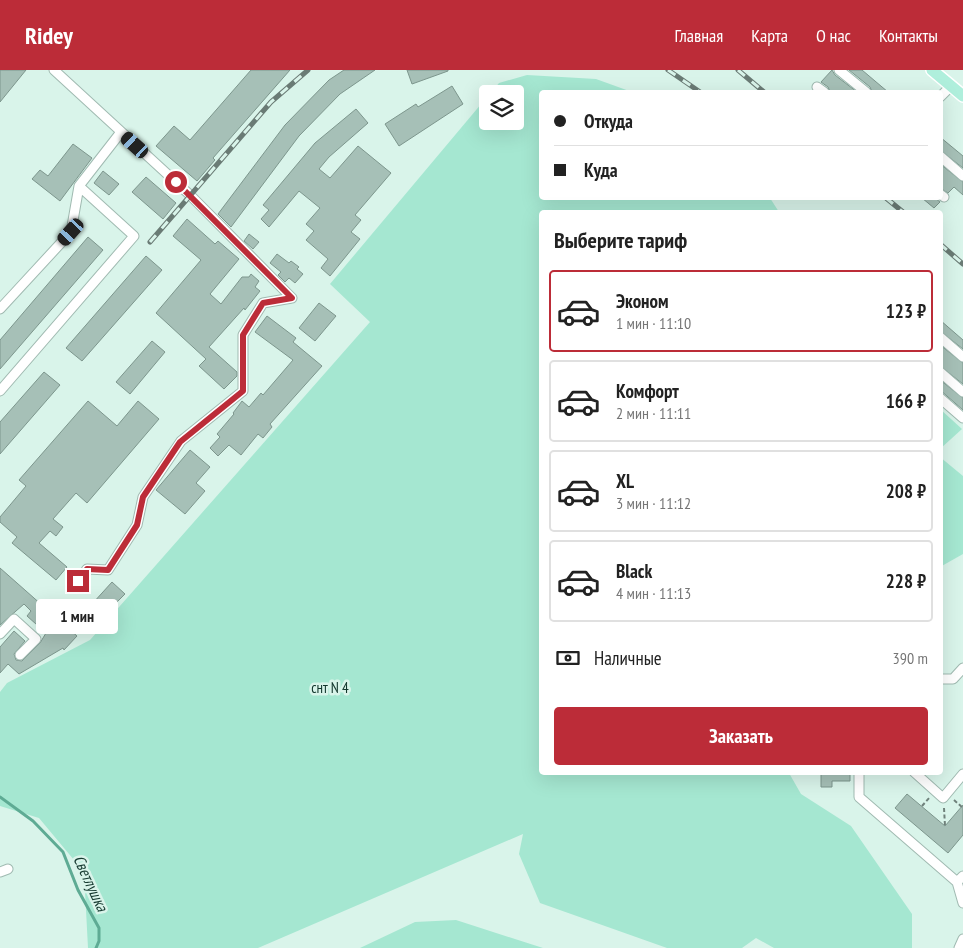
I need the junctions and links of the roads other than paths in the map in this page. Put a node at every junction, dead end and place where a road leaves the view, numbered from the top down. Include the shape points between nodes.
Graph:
1 (54, 70) edge
2 (839, 70) edge
3 (932, 70) edge
4 (951, 86) junction
5 (864, 90) edge
6 (943, 94) edge
7 (963, 96) edge
8 (121, 132) junction
9 (943, 159) edge
10 (963, 176) edge
11 (79, 186) junction
12 (0, 309) edge
13 (943, 340) edge
14 (963, 357) edge
15 (943, 375) edge
16 (0, 391) edge
17 (963, 392) edge
18 (943, 401) edge
19 (963, 418) edge
20 (78, 581) dead end
21 (0, 634) edge
22 (20, 655) dead end
23 (963, 668) edge
24 (943, 679) edge
25 (963, 774) edge
26 (859, 775) edge
27 (917, 775) edge
28 (960, 879) edge
29 (963, 903) edge
30 (963, 939) edge
31 (958, 948) edge

1 - 8 lane
2 - 5 lane
3 - 4 main road
4 - 6 lane
4 - 7 main road
8 - 11 lane
8 - 20 lane via 190,195 292,298 263,303 243,335 243,391 180,442 143,497 137,525 108,570 87,569
9 - 10 lane
11 - 12 lane via 71,232
11 - 16 lane via 134,236
13 - 14 lane
15 - 17 lane
18 - 19 lane
21 - 22 lane via 14,619 36,638
23 - 24 lane via 953,679
25 - 27 lane via 943,798
26 - 28 lane via 859,797
28 - 29 lane
30 - 31 lane

